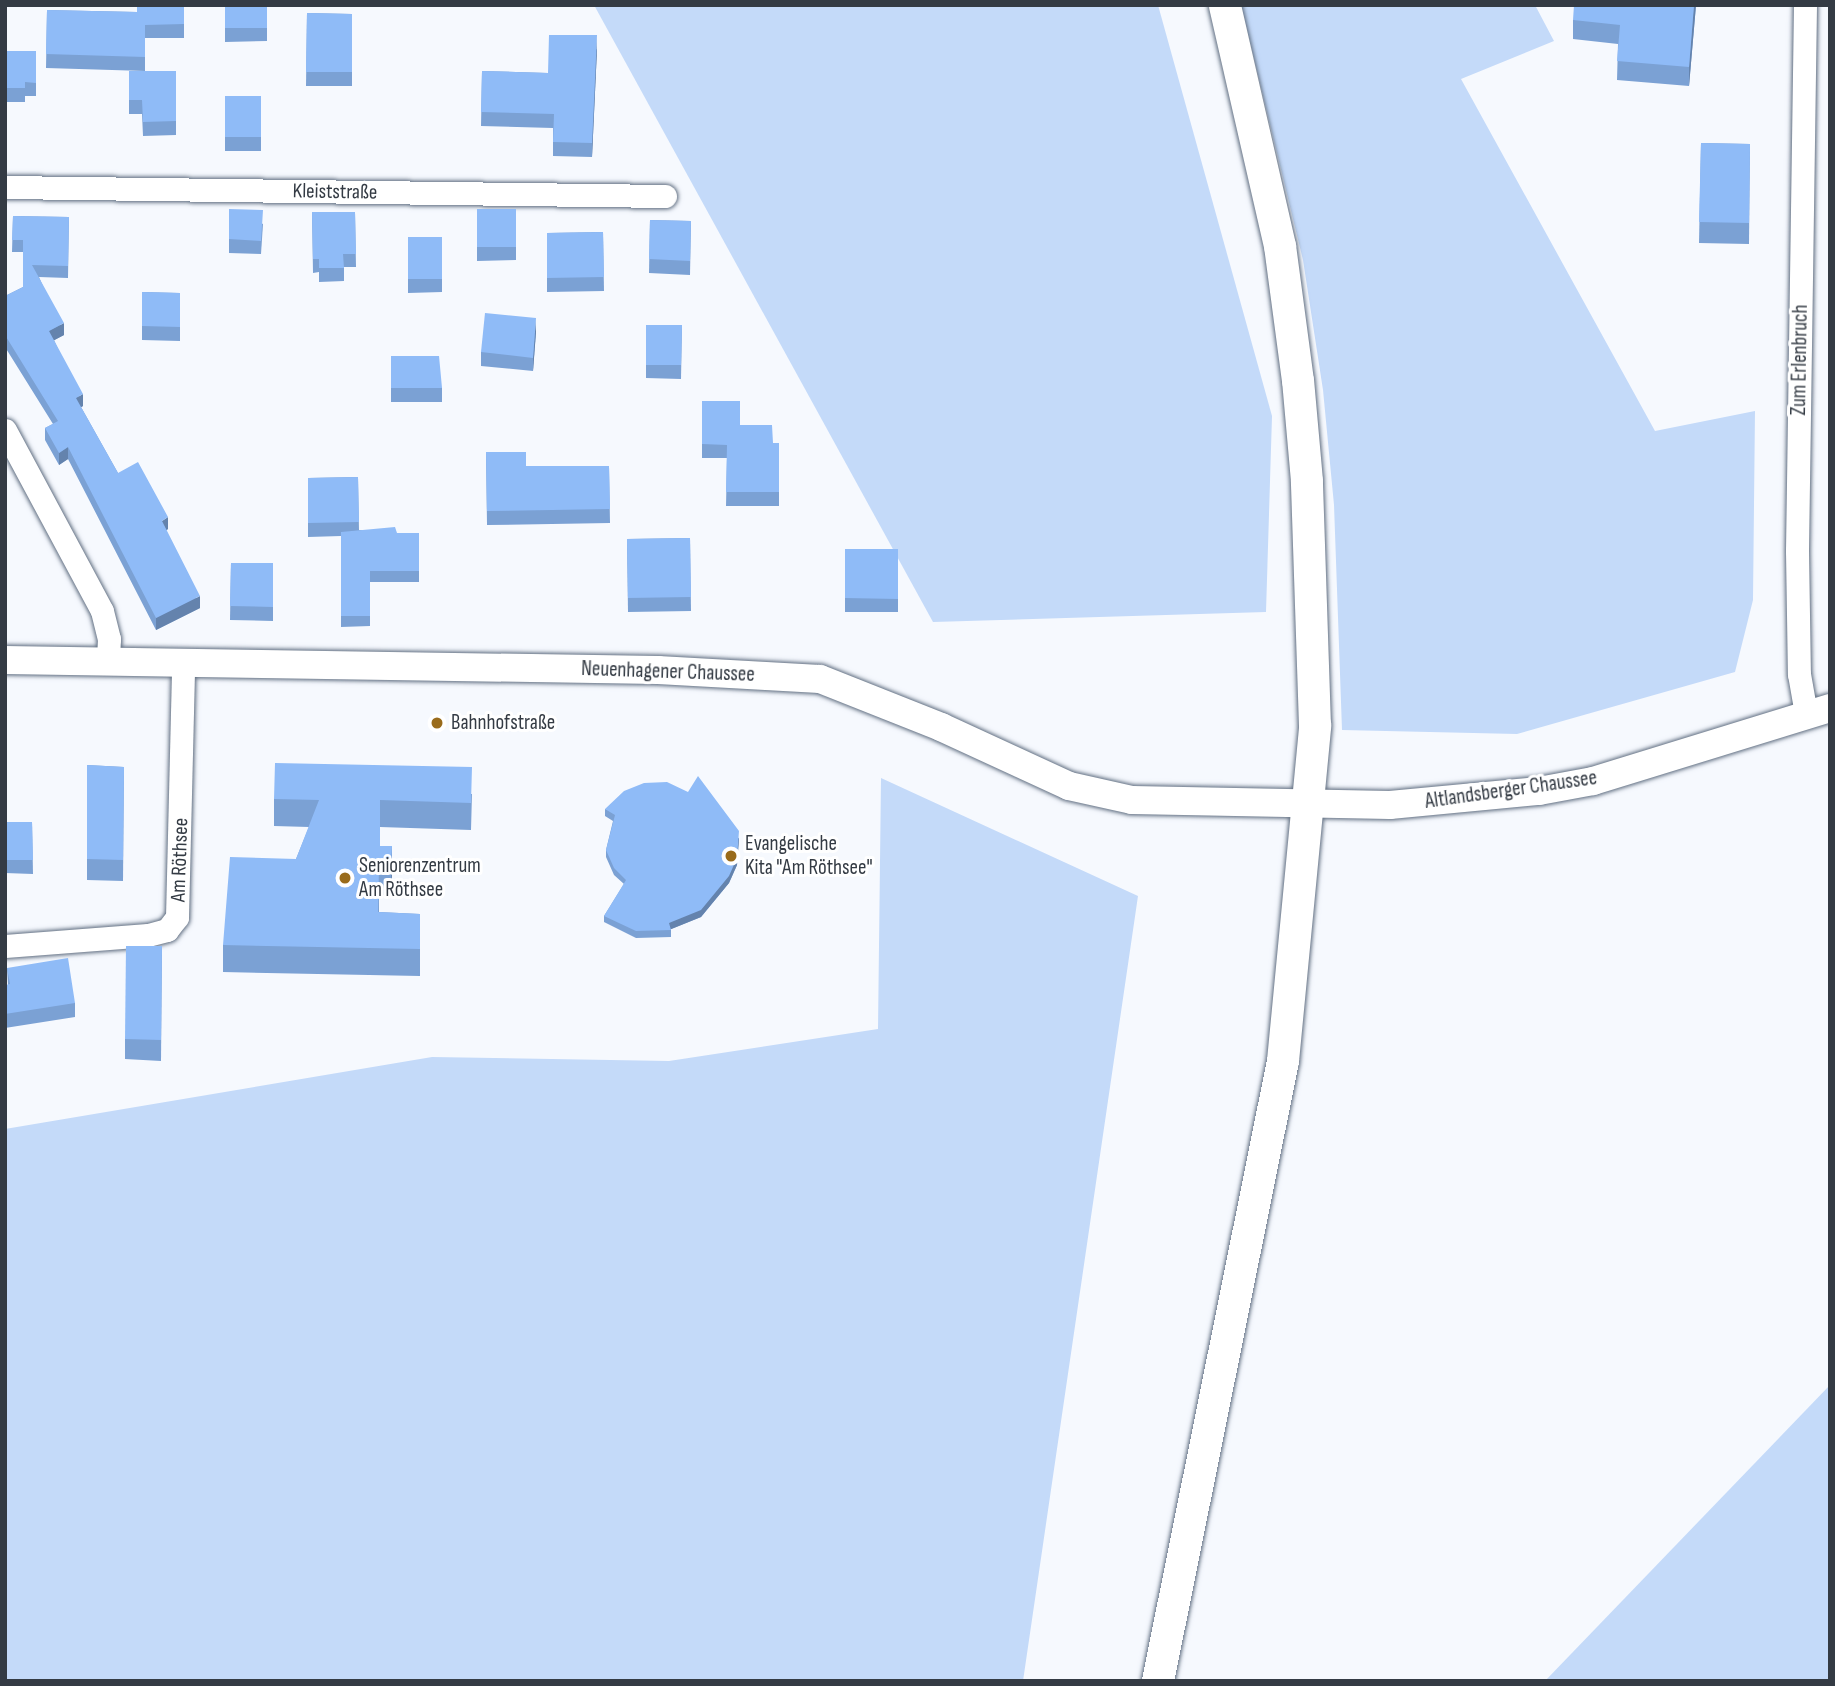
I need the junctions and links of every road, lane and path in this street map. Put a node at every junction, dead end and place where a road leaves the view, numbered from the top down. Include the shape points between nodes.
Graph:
1 (1225, 5) edge
2 (1805, 5) edge
3 (5, 187) edge
4 (664, 196) dead end
5 (5, 430) edge
6 (5, 660) edge
7 (108, 660) junction
8 (183, 664) junction
9 (1818, 711) edge
10 (1307, 803) junction
11 (5, 946) edge
12 (1158, 1681) edge

1 - 10 main road via 1280,246 1298,381 1307,481 1315,726
2 - 9 street, Zum Erlenbruch via 1799,674
3 - 4 street, Kleiststraße
5 - 7 street via 102,611 109,639
6 - 7 street, Neuenhagener Chaussee
7 - 8 street, Neuenhagener Chaussee
8 - 10 street, Neuenhagener Chaussee via 646,669 820,679 941,727 1069,786 1132,800
8 - 11 street, Am Röthsee via 177,917 167,930 148,935
9 - 10 street, Altlandsberger Chaussee via 1593,781 1390,805
10 - 12 main road via 1283,1061

